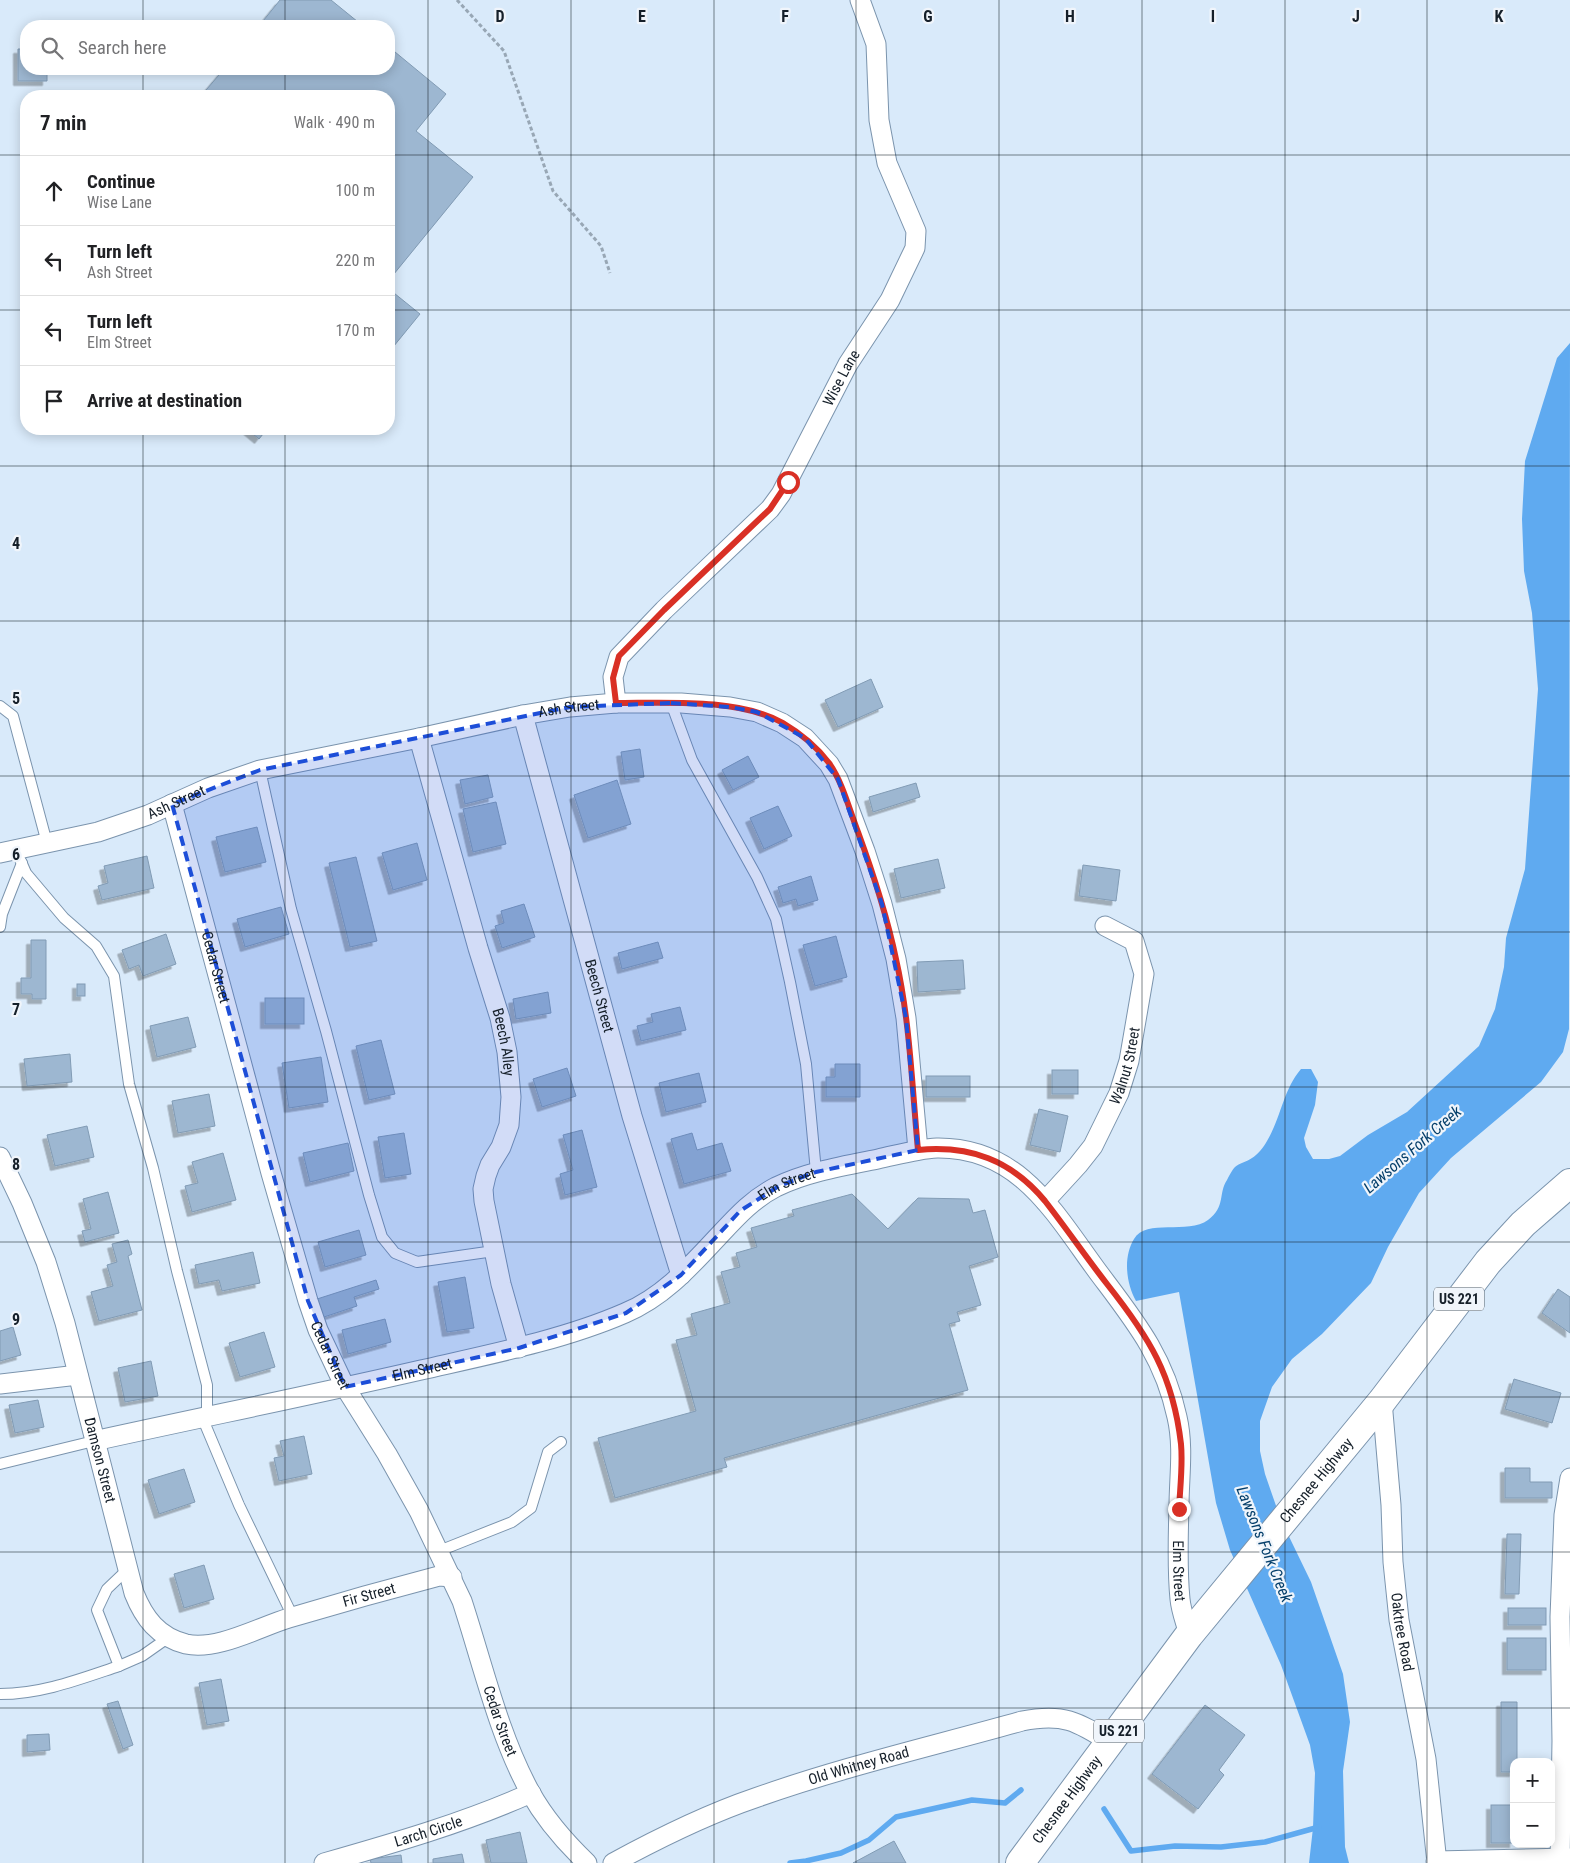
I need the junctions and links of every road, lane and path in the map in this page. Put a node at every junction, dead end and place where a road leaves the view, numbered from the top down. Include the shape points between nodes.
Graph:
1 (457, 0) edge
2 (860, 0) edge
3 (610, 273) dead end
4 (616, 703) junction
5 (671, 703) junction
6 (0, 706) edge
7 (523, 715) junction
8 (419, 738) junction
9 (260, 770) junction
10 (172, 804) junction
11 (47, 843) junction
12 (12, 856) edge
13 (1105, 926) dead end
14 (0, 928) edge
15 (918, 1150) junction
16 (0, 1157) edge
17 (816, 1172) junction
18 (1570, 1182) edge
19 (1045, 1201) junction
20 (494, 1251) junction
21 (681, 1275) junction
22 (519, 1348) junction
23 (78, 1375) junction
24 (0, 1384) edge
25 (346, 1387) junction
26 (1382, 1401) junction
27 (205, 1417) junction
28 (94, 1441) junction
29 (561, 1442) dead end
30 (0, 1464) edge
31 (1570, 1478) edge
32 (439, 1552) junction
33 (128, 1570) junction
34 (452, 1577) junction
35 (290, 1618) junction
36 (1189, 1636) junction
37 (169, 1637) junction
38 (119, 1666) junction
39 (0, 1694) edge
40 (1111, 1743) junction
41 (530, 1793) junction
42 (1563, 1860) edge
43 (1436, 1862) edge
44 (324, 1863) edge
45 (587, 1863) edge
46 (613, 1863) edge
47 (1020, 1863) edge

1 - 3 path via 504,51 553,191 602,246
2 - 4 street, Wise Lane via 876,44 879,120 887,163 916,231 915,248 890,300 848,364 781,494 770,509 619,656 613,678
4 - 5 street, Ash Street
4 - 7 street, Ash Street
5 - 15 street, Ash Street via 730,707 757,712 782,722 824,757 838,779 865,850 896,959 906,1018
5 - 17 lane via 692,760 757,877 776,919 806,1064
6 - 11 lane via 13,716
7 - 8 street, Ash Street
7 - 21 street, Beech Street via 632,1116
8 - 9 street, Ash Street
8 - 20 street, Beech Alley via 507,1052 512,1097 508,1125 501,1147 490,1164 483,1189
9 - 10 street, Ash Street
9 - 20 lane via 292,909 382,1236 396,1253 418,1262
10 - 11 street, Ash Street via 98,832
10 - 25 street, Cedar Street via 308,1301
11 - 12 street, Ash Street
12 - 14 lane
12 - 27 lane via 64,918 96,946 114,976 129,1084 207,1385
13 - 19 street, Walnut Street via 1134,941 1144,974 1129,1061 1119,1093 1093,1146
15 - 17 street, Elm Street
15 - 19 street, Elm Street via 955,1149 991,1158 1021,1176
16 - 23 street, Damson Street via 46,1262
17 - 21 street, Elm Street via 757,1198 740,1211
18 - 26 main road, Chesnee Highway / US 221 via 1523,1224 1488,1262
19 - 36 street, Elm Street via 1144,1333 1169,1388 1182,1447 1180,1596
20 - 22 street, Beech Alley
21 - 22 street, Elm Street via 664,1290 626,1313
22 - 25 street, Elm Street
23 - 24 street
23 - 28 street, Damson Street
25 - 27 street, Elm Street
25 - 32 street, Cedar Street via 387,1454
26 - 36 main road, Chesnee Highway / US 221
26 - 43 street, Oaktree Road via 1399,1620 1426,1759
27 - 28 street, Elm Street
27 - 35 lane via 238,1504
28 - 30 lane
28 - 33 street, Damson Street
29 - 32 lane via 548,1452 531,1508 512,1522
31 - 42 street via 1564,1515 1560,1617
32 - 34 street, Cedar Street
33 - 37 street, Damson Street via 141,1611 153,1626
33 - 38 lane via 107,1589 97,1610
34 - 35 street, Fir Street via 420,1581
34 - 41 street, Cedar Street via 505,1737
35 - 37 street, Damson Street via 206,1645 187,1644
36 - 40 main road, Chesnee Highway / US 221
37 - 38 lane via 142,1656
38 - 39 lane via 64,1685 22,1694
40 - 46 street, Old Whitney Road via 1085,1726 1064,1718 1022,1721 754,1798 700,1819
40 - 47 main road, Chesnee Highway / US 221
41 - 44 street, Larch Circle via 487,1812 393,1844
41 - 45 street, Cedar Street via 558,1832
42 - 43 street

